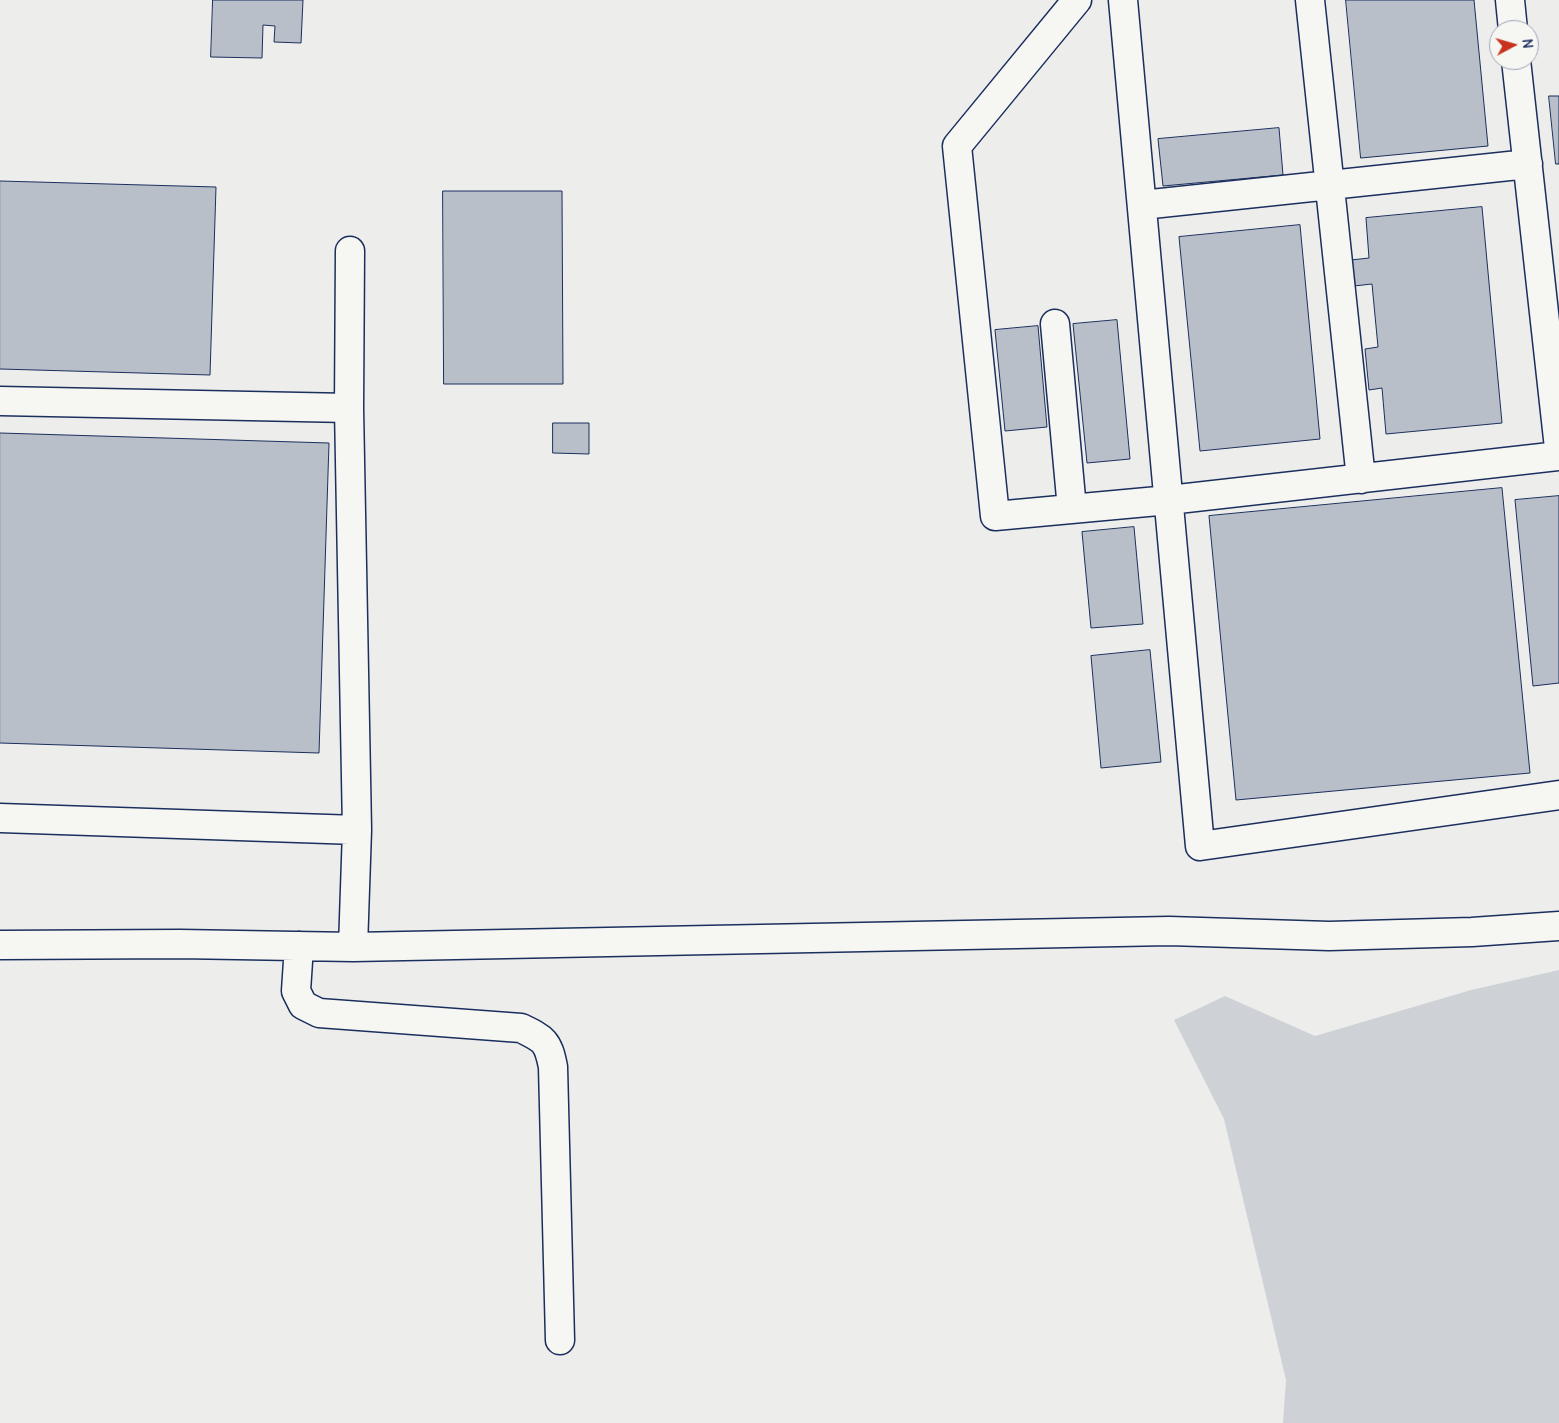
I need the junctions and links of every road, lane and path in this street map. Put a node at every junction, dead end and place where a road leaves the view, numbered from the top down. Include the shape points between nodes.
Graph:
1 (1077, 0) edge
2 (1124, 0) edge
3 (1310, 0) edge
4 (1510, 0) edge
5 (1512, 20) edge
6 (1517, 70) edge
7 (1528, 164) junction
8 (1330, 185) junction
9 (1142, 205) junction
10 (350, 251) dead end
11 (1055, 324) dead end
12 (0, 400) edge
13 (349, 408) junction
14 (1559, 448) edge
15 (1559, 456) edge
16 (1361, 479) junction
17 (1169, 500) junction
18 (1072, 509) junction
19 (1559, 795) edge
20 (0, 818) edge
21 (357, 830) junction
22 (1559, 926) edge
23 (0, 945) edge
24 (298, 946) junction
25 (353, 947) junction
26 (560, 1340) dead end

1 - 18 street via 956,146 995,516
2 - 9 street
3 - 8 street
4 - 5 street
6 - 7 street
7 - 8 street
7 - 14 street
8 - 9 street
8 - 16 street
9 - 17 street
10 - 13 street
11 - 18 street
12 - 13 street
13 - 21 street
15 - 16 street
16 - 17 street
17 - 18 street
17 - 19 street via 1200,846
20 - 21 street
21 - 25 street
22 - 25 street via 1329,936 1169,931
23 - 24 street
24 - 25 street
24 - 26 street via 296,991 303,1005 319,1013 522,1028 542,1039 550,1052 553,1067

